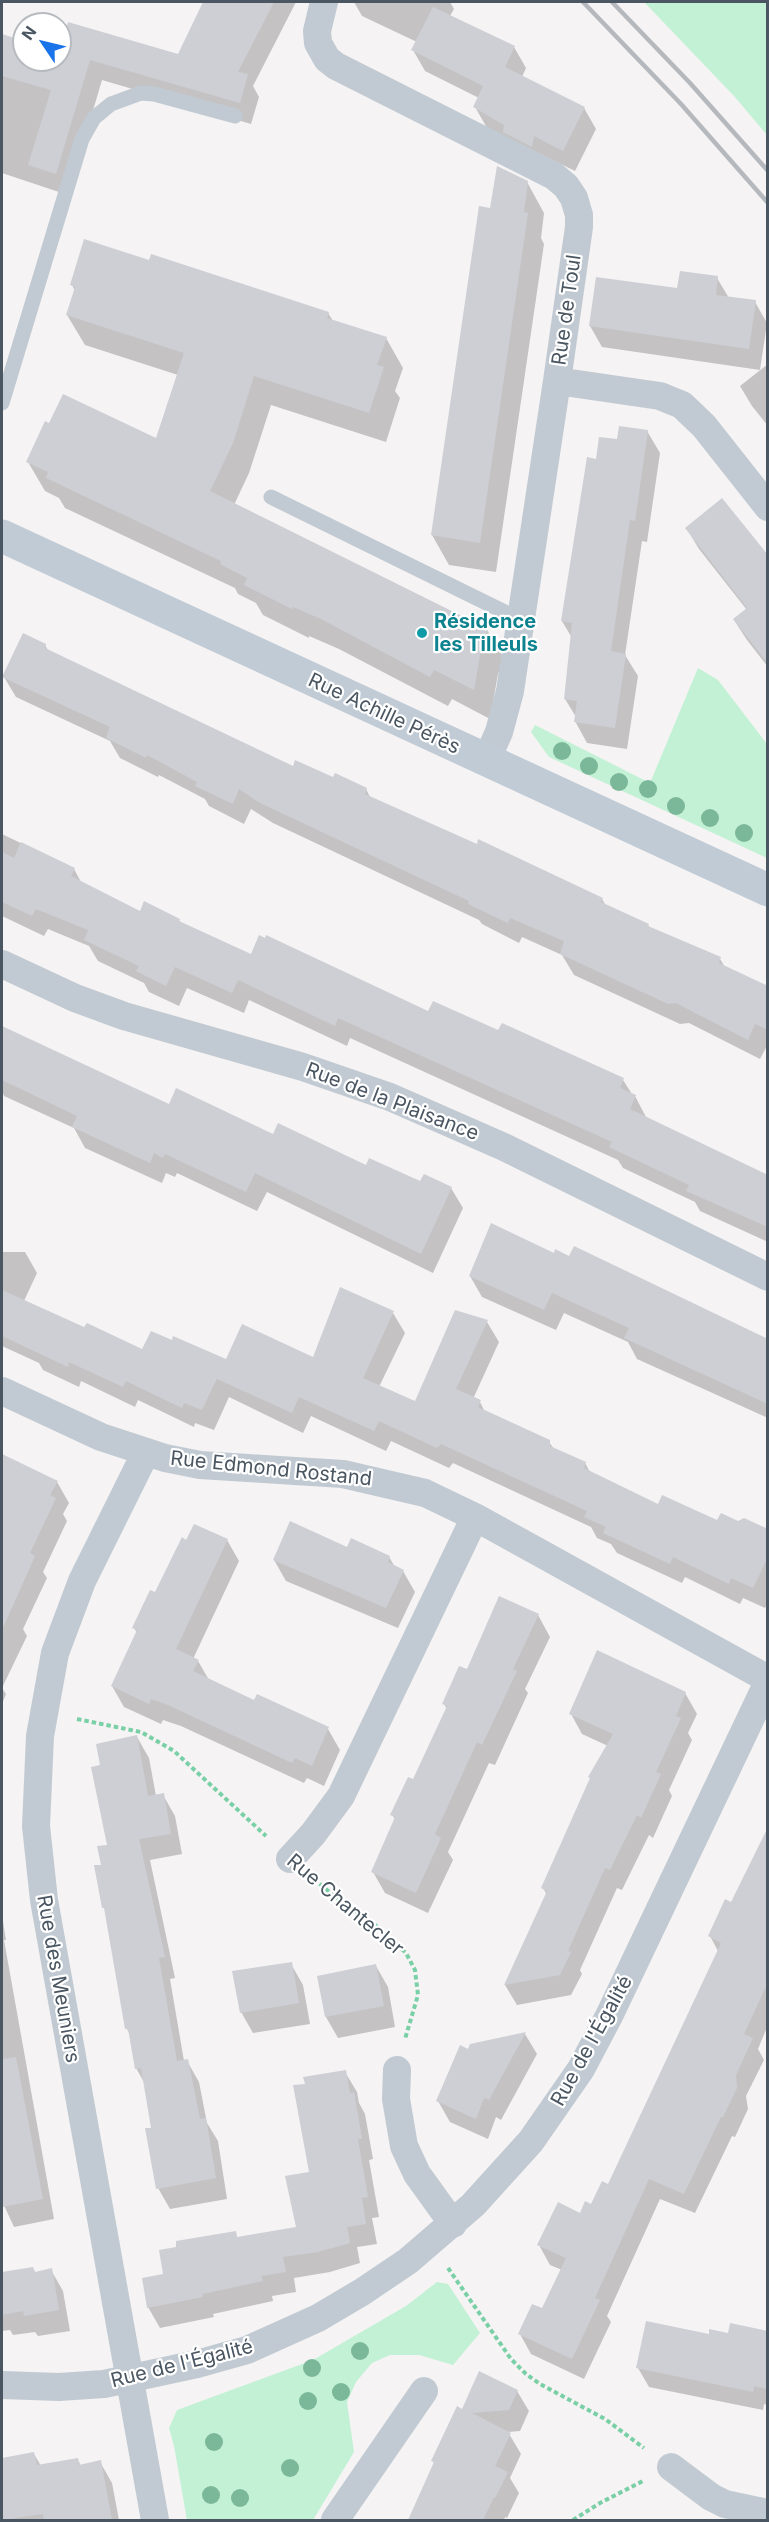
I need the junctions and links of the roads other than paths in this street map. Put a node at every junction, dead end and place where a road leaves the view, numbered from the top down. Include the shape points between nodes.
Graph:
1 (324, 2) edge
2 (235, 116) dead end
3 (557, 381) junction
4 (2, 403) edge
5 (271, 497) dead end
6 (768, 507) edge
7 (2, 536) edge
8 (521, 620) junction
9 (486, 761) junction
10 (768, 890) edge
11 (2, 964) edge
12 (768, 1277) edge
13 (2, 1392) edge
14 (146, 1452) junction
15 (475, 1517) junction
16 (768, 1681) edge
17 (290, 1859) road end
18 (397, 2070) road end
19 (453, 2224) junction
20 (129, 2379) junction
21 (2, 2385) edge
22 (424, 2391) dead end
23 (671, 2468) road end
24 (768, 2514) edge
25 (155, 2520) edge
26 (335, 2520) edge

1 - 3 street, Rue de Toul via 317,31 318,43 327,59 554,176 574,198 579,227
2 - 4 lane via 141,93 111,104 94,118 82,140
3 - 6 street via 660,396 682,405 704,426
3 - 8 street, Rue de Toul
5 - 8 lane
7 - 9 street, Rue Achille Pérès
8 - 9 street, Rue de Toul via 506,709
9 - 10 street, Rue Achille Pérès
11 - 12 street, Rue de la Plaisance via 124,1016 303,1067 390,1097 504,1147
13 - 14 street, Rue Edmond Rostand via 101,1437
14 - 15 street, Rue Edmond Rostand via 200,1465 369,1479 424,1493
14 - 20 street, Rue des Meuniers via 74,1600 55,1653 43,1715 36,1790 40,1876
15 - 16 street, Rue Edmond Rostand
15 - 17 street via 341,1797
16 - 19 street, Rue de l'Égalité via 581,2069 512,2165
18 - 19 street via 396,2099 404,2146 417,2175
19 - 20 street, Rue de l'Égalité via 408,2261 340,2306 273,2339 223,2358
20 - 21 street, Rue de l'Égalité via 81,2386
20 - 25 street, Rue des Meuniers
22 - 26 street
23 - 24 street via 711,2498

